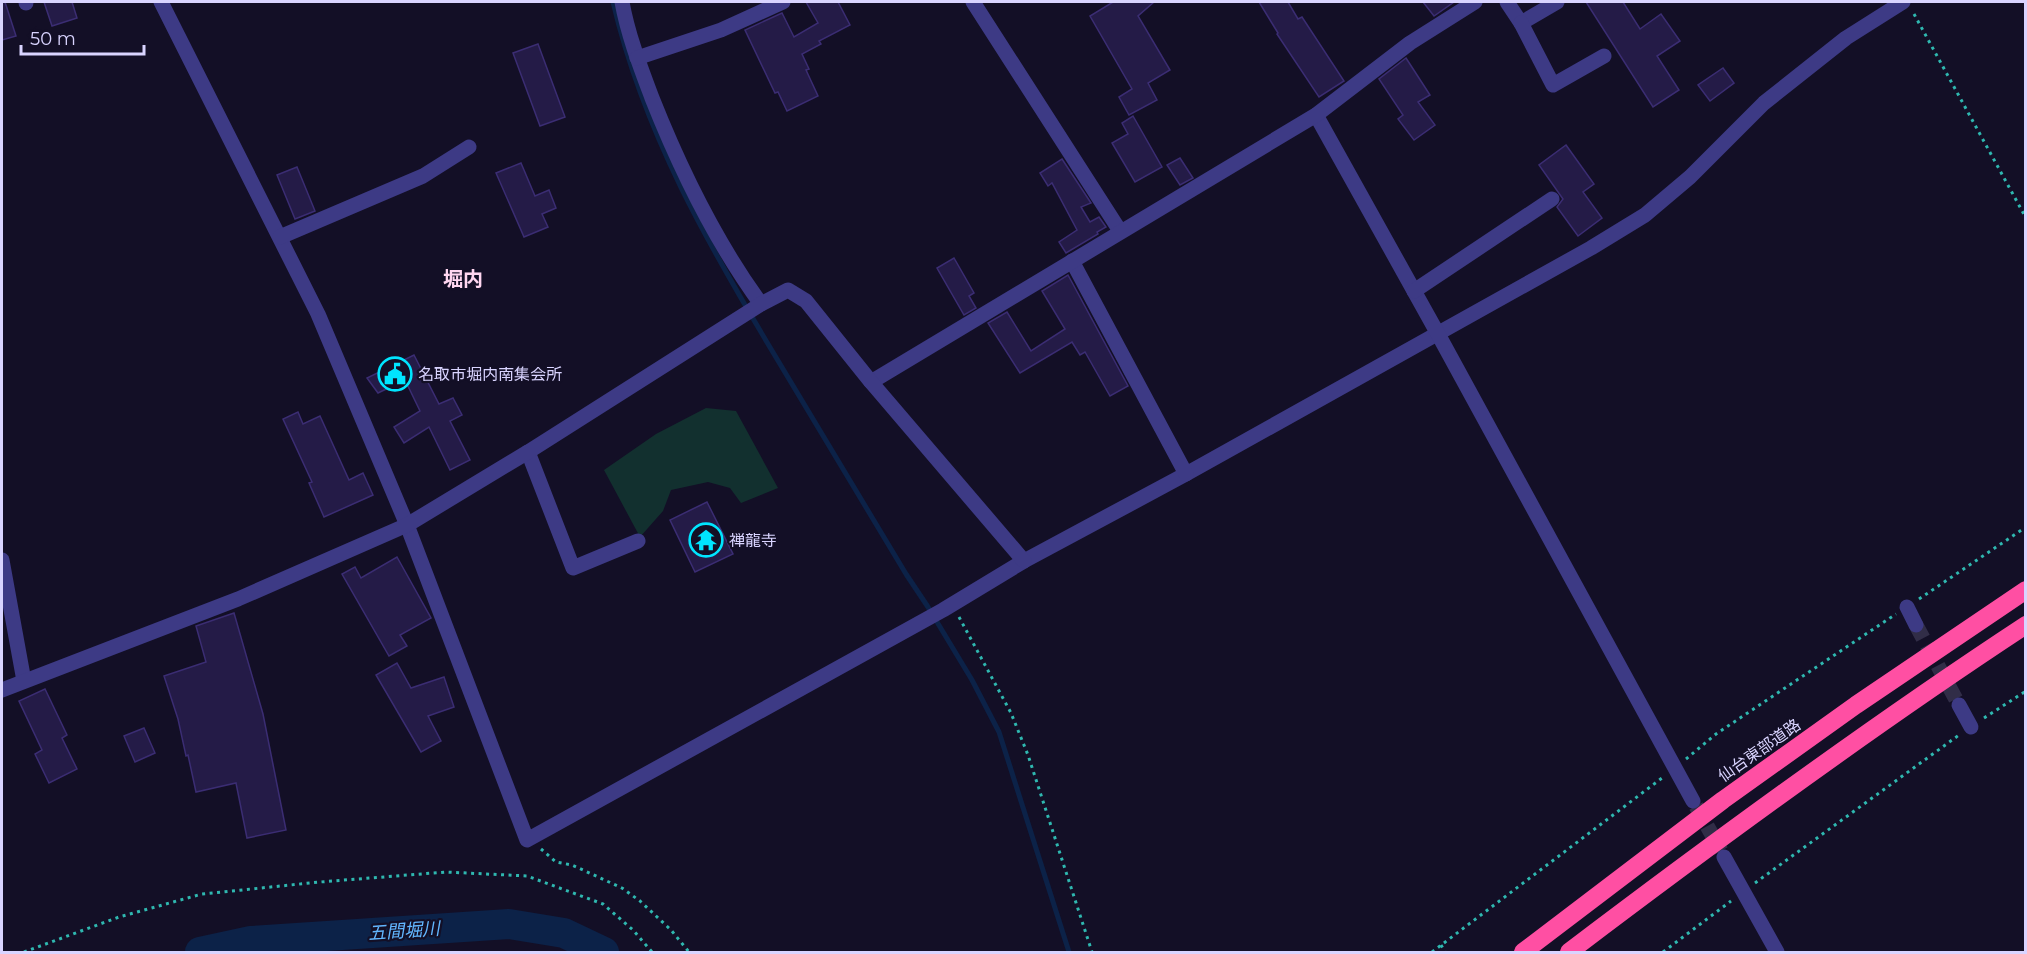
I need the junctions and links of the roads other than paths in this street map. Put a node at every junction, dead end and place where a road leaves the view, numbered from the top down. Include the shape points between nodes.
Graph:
1 (162, 2) edge
2 (622, 2) edge
3 (783, 2) edge
4 (973, 2) edge
5 (1507, 2) edge
6 (1557, 2) edge
7 (1467, 4) edge
8 (1908, 7) edge
9 (1521, 23) junction
10 (1604, 56) dead end
11 (637, 58) junction
12 (1316, 115) junction
13 (469, 147) dead end
14 (1552, 199) dead end
15 (1120, 231) junction
16 (280, 237) junction
17 (1072, 261) junction
18 (1414, 291) junction
19 (754, 309) junction
20 (1438, 334) junction
21 (871, 382) junction
22 (528, 452) junction
23 (1186, 474) junction
24 (407, 525) junction
25 (638, 541) dead end
26 (2, 560) edge
27 (1023, 561) junction
28 (2025, 590) edge
29 (1907, 607) road end
30 (1916, 625) tunnel mouth
31 (2025, 625) edge
32 (24, 681) junction
33 (2, 690) edge
34 (1959, 705) tunnel mouth
35 (1971, 727) road end
36 (1693, 801) tunnel mouth
37 (1724, 857) tunnel mouth
38 (1523, 952) edge
39 (1569, 952) edge
40 (1777, 952) edge

1 - 16 street
2 - 11 street
3 - 11 street via 721,30
4 - 15 street
5 - 9 street
6 - 9 street
7 - 12 street
8 - 20 street via 1846,38 1764,103 1690,177 1645,215
9 - 10 street via 1553,85
11 - 19 street via 691,188
12 - 15 street
12 - 18 street
13 - 16 street via 423,176
14 - 18 street
15 - 17 street
16 - 24 street via 318,314
17 - 21 street
17 - 23 street
18 - 20 street
19 - 21 street via 788,290 806,301
19 - 22 street
20 - 23 street
20 - 36 street
21 - 27 street
22 - 24 street
22 - 25 street via 573,568
23 - 27 street
24 - 27 street via 526,840 927,619
24 - 32 street via 238,599
26 - 32 street
28 - 38 highway, 仙台東部道路 via 1856,705
29 - 30 street
31 - 39 highway via 1740,823
32 - 33 street
34 - 35 street
37 - 40 street

